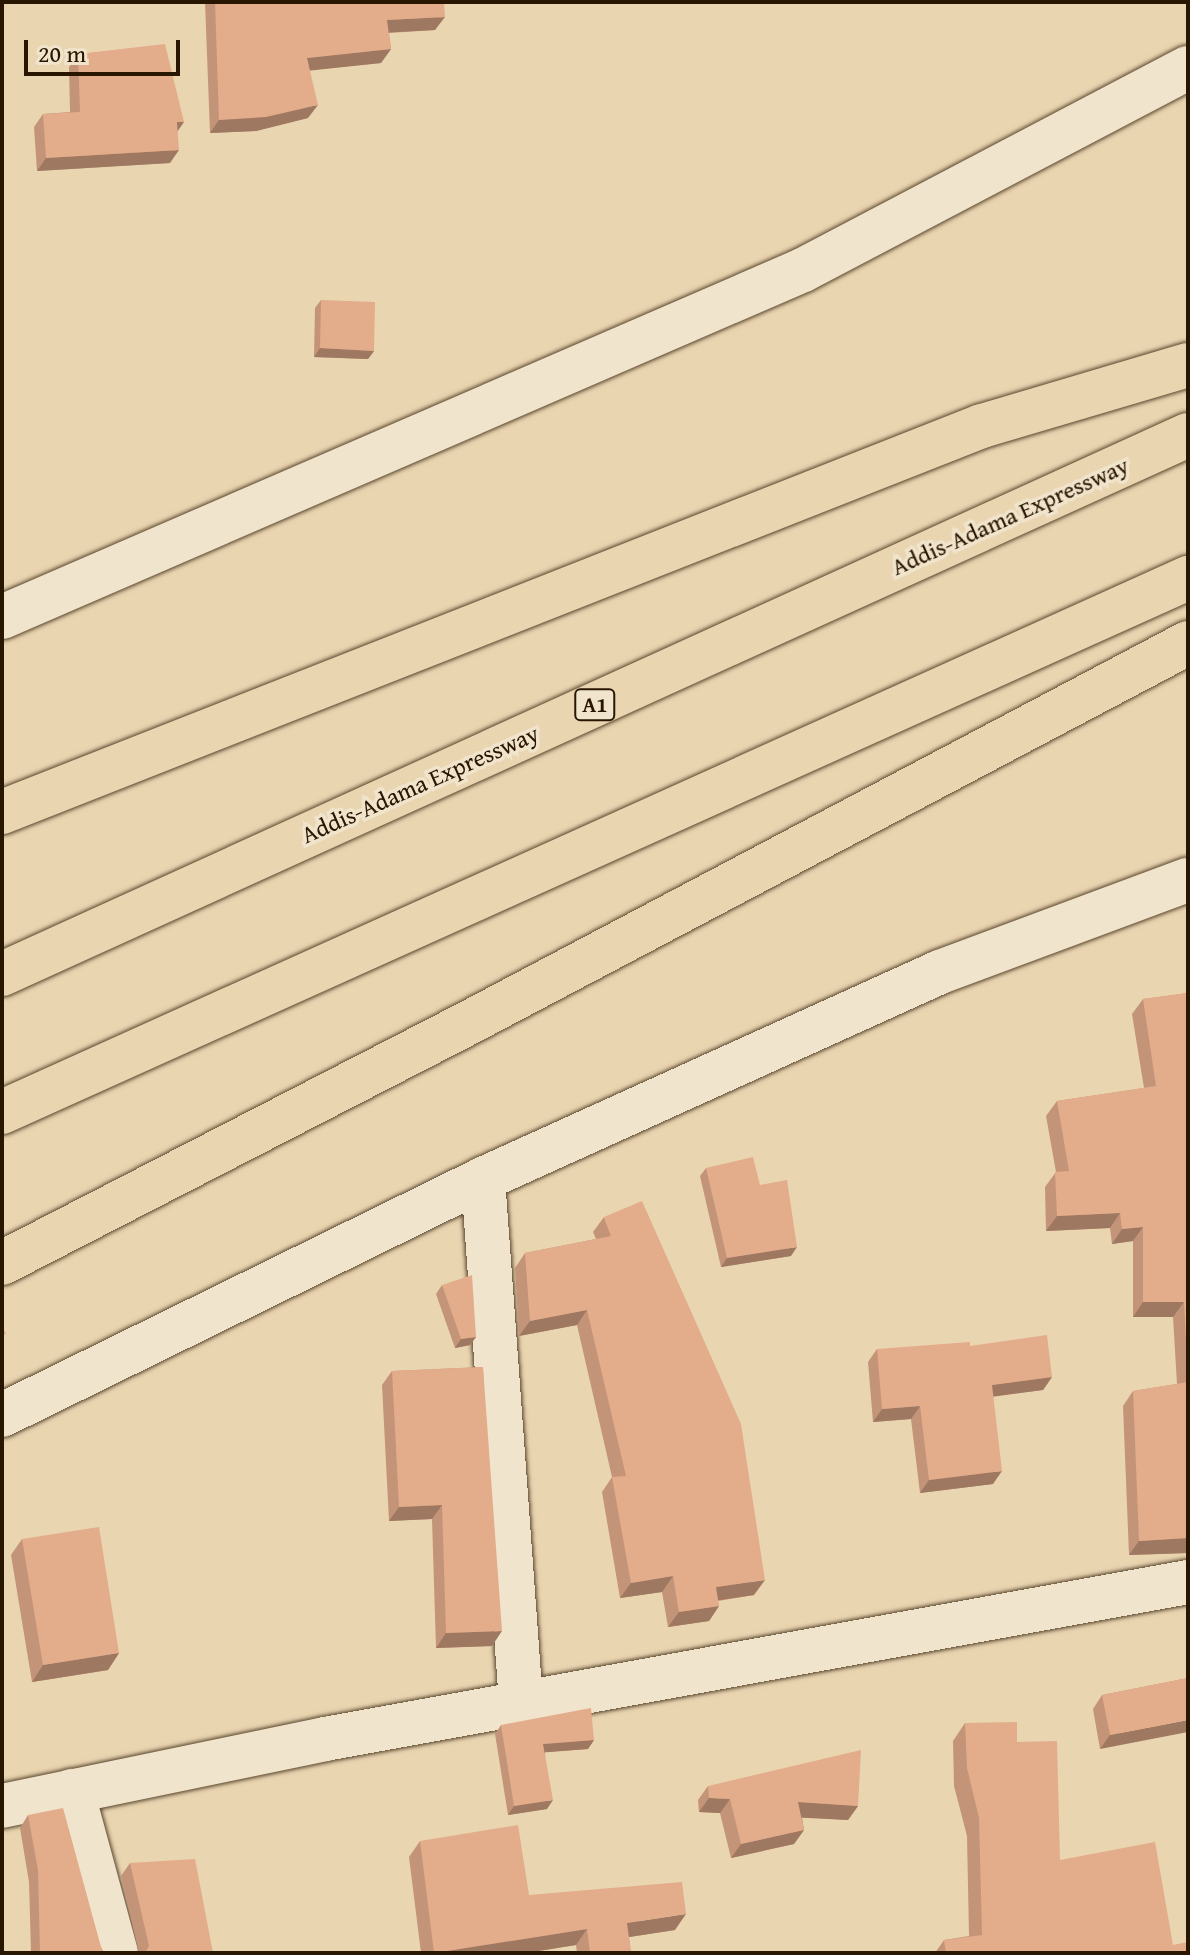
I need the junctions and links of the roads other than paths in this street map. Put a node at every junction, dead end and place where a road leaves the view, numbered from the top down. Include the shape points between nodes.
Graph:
1 (1188, 68) edge
2 (1188, 365) edge
3 (1188, 435) edge
4 (1188, 578) edge
5 (2, 617) edge
6 (1188, 643) edge
7 (2, 812) edge
8 (1188, 880) edge
9 (2, 974) edge
10 (2, 1112) edge
11 (483, 1179) junction
12 (2, 1263) edge
13 (2, 1415) edge
14 (1188, 1582) edge
15 (521, 1703) junction
16 (72, 1791) junction
17 (2, 1806) edge
18 (116, 1953) edge

1 - 5 street via 803,270
2 - 7 highway via 982,426
3 - 9 highway, Addis-Adama Expressway / A1
4 - 10 highway
6 - 12 highway
8 - 11 street via 940,972
11 - 13 street
11 - 15 street
14 - 15 street
15 - 16 street
16 - 17 street
16 - 18 street

